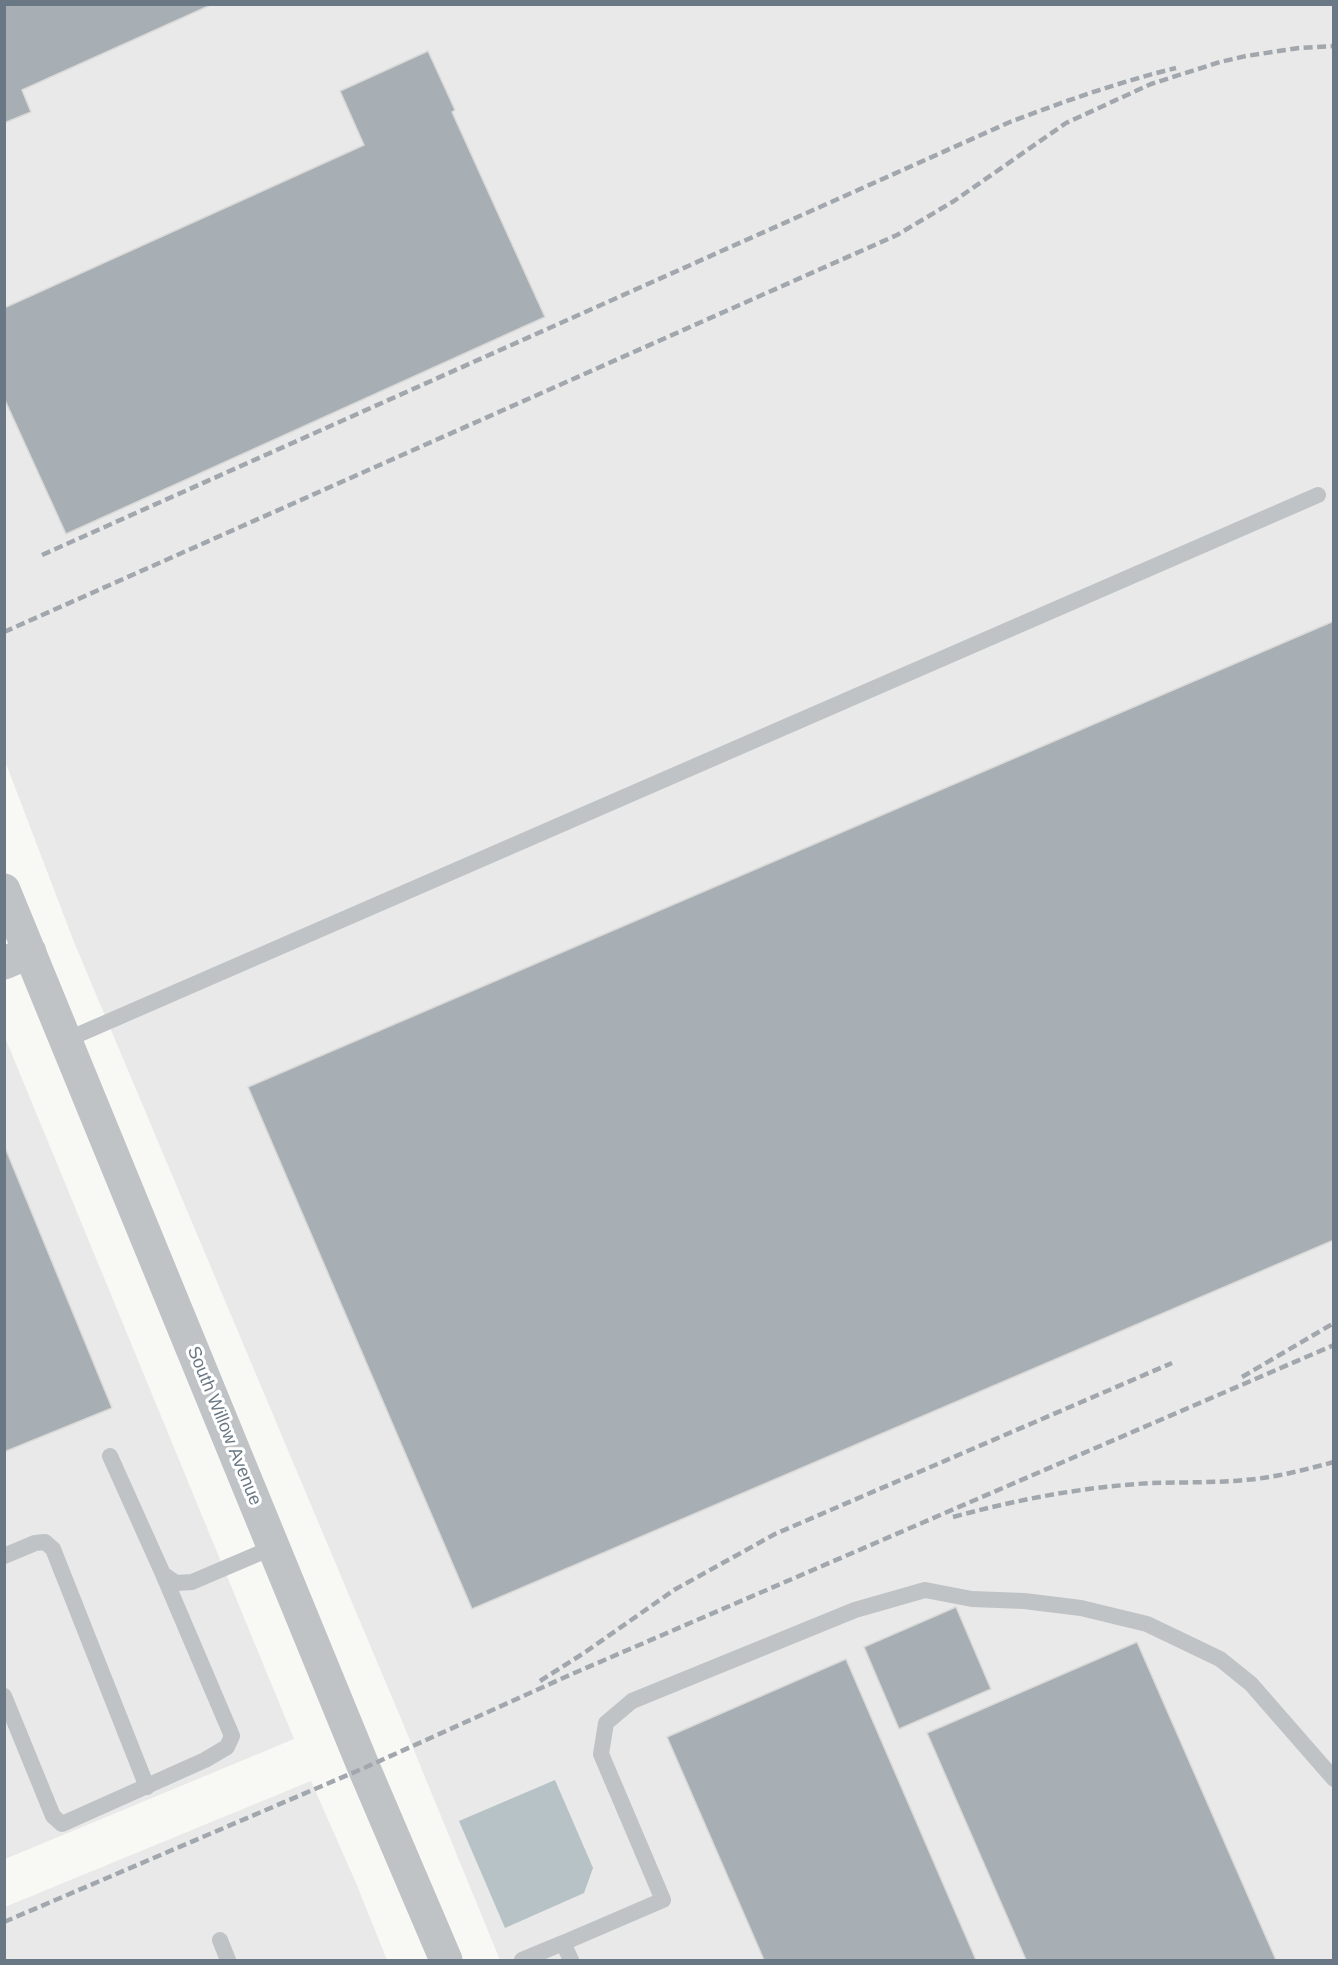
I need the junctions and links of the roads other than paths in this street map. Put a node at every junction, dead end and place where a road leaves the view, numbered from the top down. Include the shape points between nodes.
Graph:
1 (1318, 495) dead end
2 (4, 890) edge
3 (17, 958) edge
4 (66, 1040) junction
5 (110, 1456) dead end
6 (274, 1547) junction
7 (4, 1556) edge
8 (163, 1574) junction
9 (4, 1696) edge
10 (1334, 1779) edge
11 (147, 1786) junction
12 (220, 1940) dead end
13 (563, 1943) junction
14 (228, 1960) edge
15 (446, 1960) edge
16 (522, 1960) edge
17 (571, 1960) edge

1 - 4 lane
2 - 3 street, South Willow Avenue
3 - 4 street, South Willow Avenue
4 - 6 street, South Willow Avenue
5 - 8 lane
6 - 8 lane via 192,1582 176,1583
6 - 15 street, South Willow Avenue
7 - 11 lane via 35,1543 45,1542 53,1549
8 - 11 lane via 232,1736 220,1752
9 - 11 lane via 53,1816 62,1824
10 - 13 lane via 1251,1684 1220,1659 1147,1623 1081,1608 972,1599 926,1590 855,1610 632,1701 606,1723 601,1754 663,1900
12 - 14 lane
13 - 16 lane
13 - 17 lane

